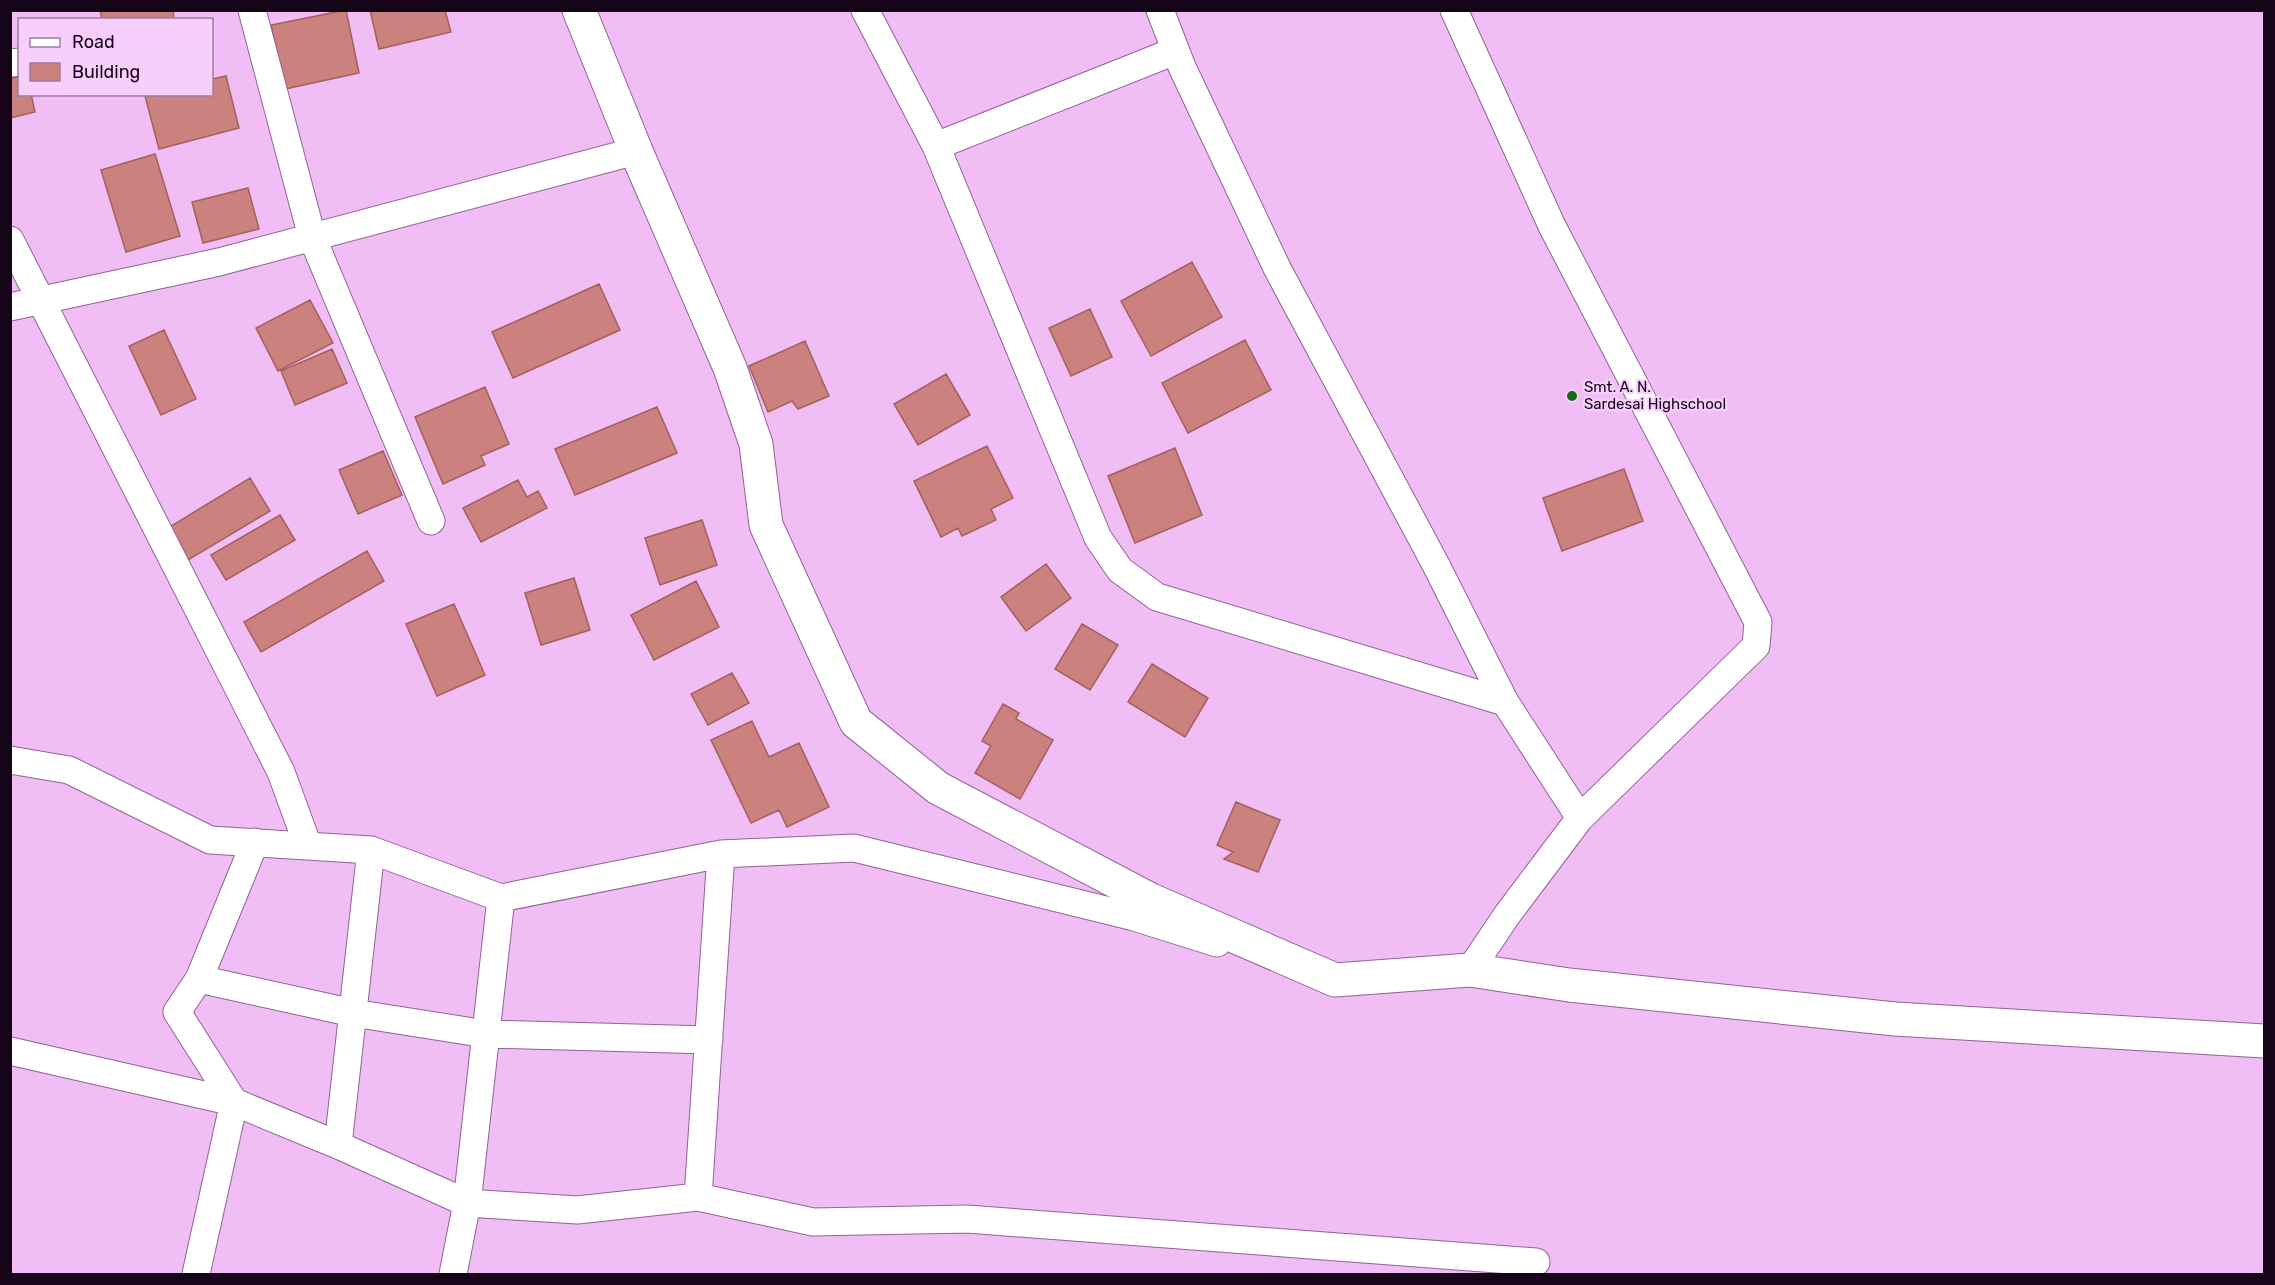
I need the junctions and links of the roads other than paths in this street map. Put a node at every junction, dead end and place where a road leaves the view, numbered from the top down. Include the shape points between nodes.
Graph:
1 (252, 10) edge
2 (579, 10) edge
3 (865, 10) edge
4 (1160, 10) edge
5 (1454, 10) edge
6 (1175, 51) junction
7 (936, 146) junction
8 (636, 151) junction
9 (312, 237) junction
10 (10, 240) edge
11 (41, 301) junction
12 (10, 307) edge
13 (431, 521) dead end
14 (1505, 702) junction
15 (10, 760) edge
16 (1580, 818) junction
17 (255, 842) junction
18 (308, 846) junction
19 (372, 850) junction
20 (721, 854) junction
21 (501, 898) junction
22 (1470, 970) junction
23 (199, 979) junction
24 (1335, 980) junction
25 (353, 1013) junction
26 (486, 1034) junction
27 (709, 1040) junction
28 (2265, 1041) edge
29 (10, 1051) edge
30 (234, 1102) junction
31 (338, 1145) junction
32 (698, 1197) junction
33 (467, 1203) junction
34 (1536, 1262) dead end
35 (196, 1275) edge
36 (453, 1275) edge

1 - 9 street
2 - 8 street
3 - 7 street
4 - 6 street
5 - 16 street via 1552,226 1758,622 1756,646
6 - 7 street
6 - 14 street via 1277,268
7 - 14 street via 1098,538 1120,570 1157,597
8 - 9 street
8 - 24 street via 730,368 756,444 766,525 856,722 938,788 1151,900
9 - 11 street
9 - 13 street
10 - 11 street
11 - 12 street
11 - 18 street via 281,772
14 - 16 street
15 - 17 street via 69,770 210,840
16 - 22 street
17 - 18 street
17 - 23 street
18 - 19 street
19 - 21 street
19 - 25 street
20 - 21 street
20 - 24 street via 854,848 1134,916
20 - 27 street
21 - 26 street
22 - 24 street
22 - 28 street via 1569,985 1895,1019
23 - 25 street
23 - 30 street via 177,1012
25 - 26 street
25 - 31 street
26 - 27 street
26 - 33 street
27 - 32 street
29 - 30 street
30 - 31 street
30 - 35 street
31 - 33 street
32 - 33 street via 576,1210
32 - 34 street via 813,1222 967,1219
33 - 36 street

